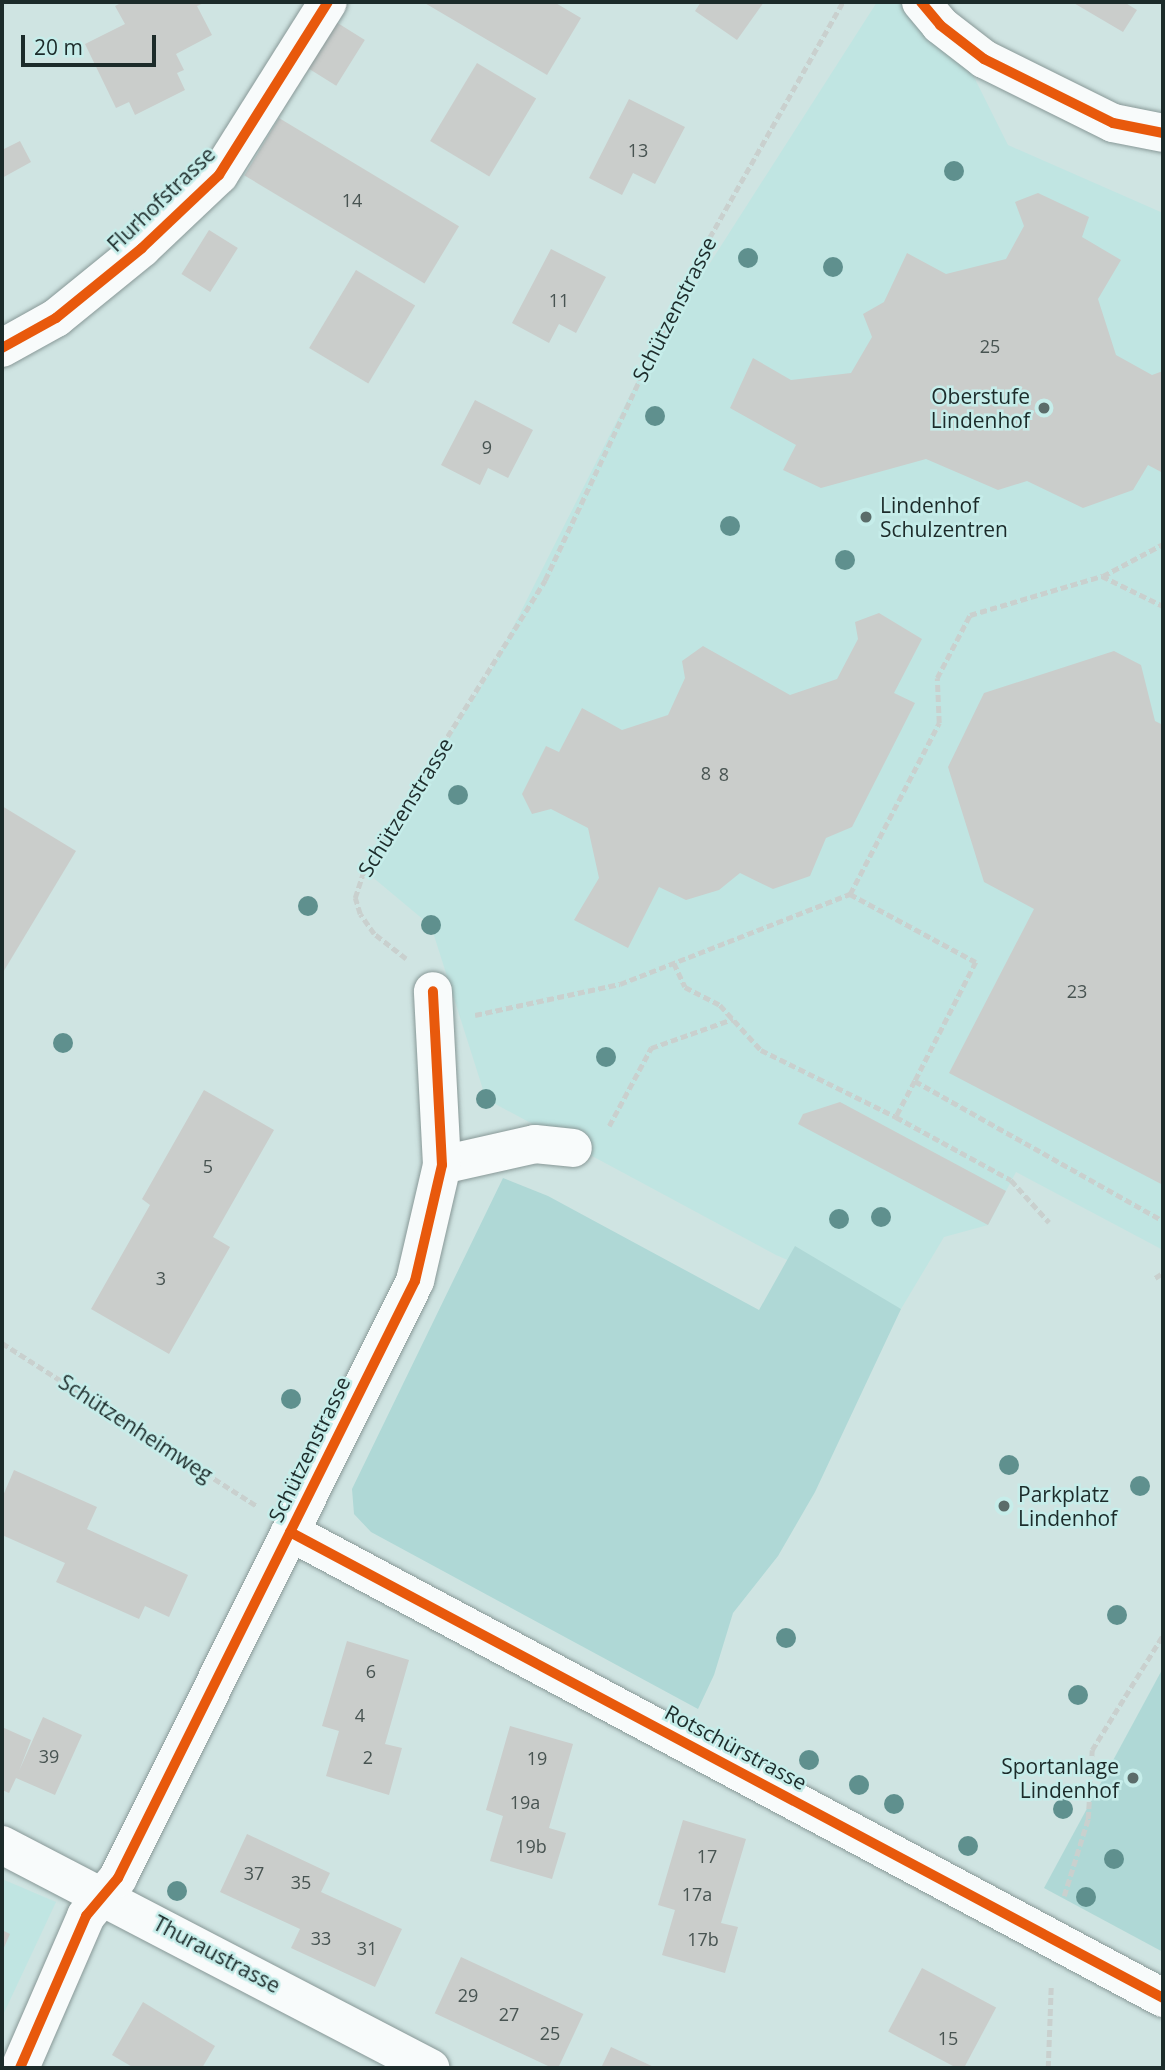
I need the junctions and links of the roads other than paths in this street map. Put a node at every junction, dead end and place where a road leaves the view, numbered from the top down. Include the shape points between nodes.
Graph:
1 (328, 2) edge
2 (921, 2) edge
3 (1163, 133) edge
4 (2, 348) edge
5 (433, 991) road end
6 (573, 1148) dead end
7 (442, 1165) junction
8 (276, 1521) junction
9 (2, 1845) edge
10 (104, 1895) junction
11 (1163, 1997) edge
12 (392, 2059) edge
13 (20, 2068) edge
14 (431, 2068) edge

1 - 4 street, Flurhofstrasse via 219,174 142,248 55,318
2 - 3 street via 940,25 984,60 1113,123
5 - 7 street, Schützenstrasse
6 - 7 street via 535,1144
7 - 8 street, Schützenstrasse via 415,1281
8 - 10 street, Schützenstrasse via 118,1878
8 - 11 street, Rotschürstrasse
9 - 10 street, Thuraustrasse
10 - 12 street, Thuraustrasse
10 - 13 street, Schützenstrasse via 86,1916
12 - 14 street, Thuraustrasse

